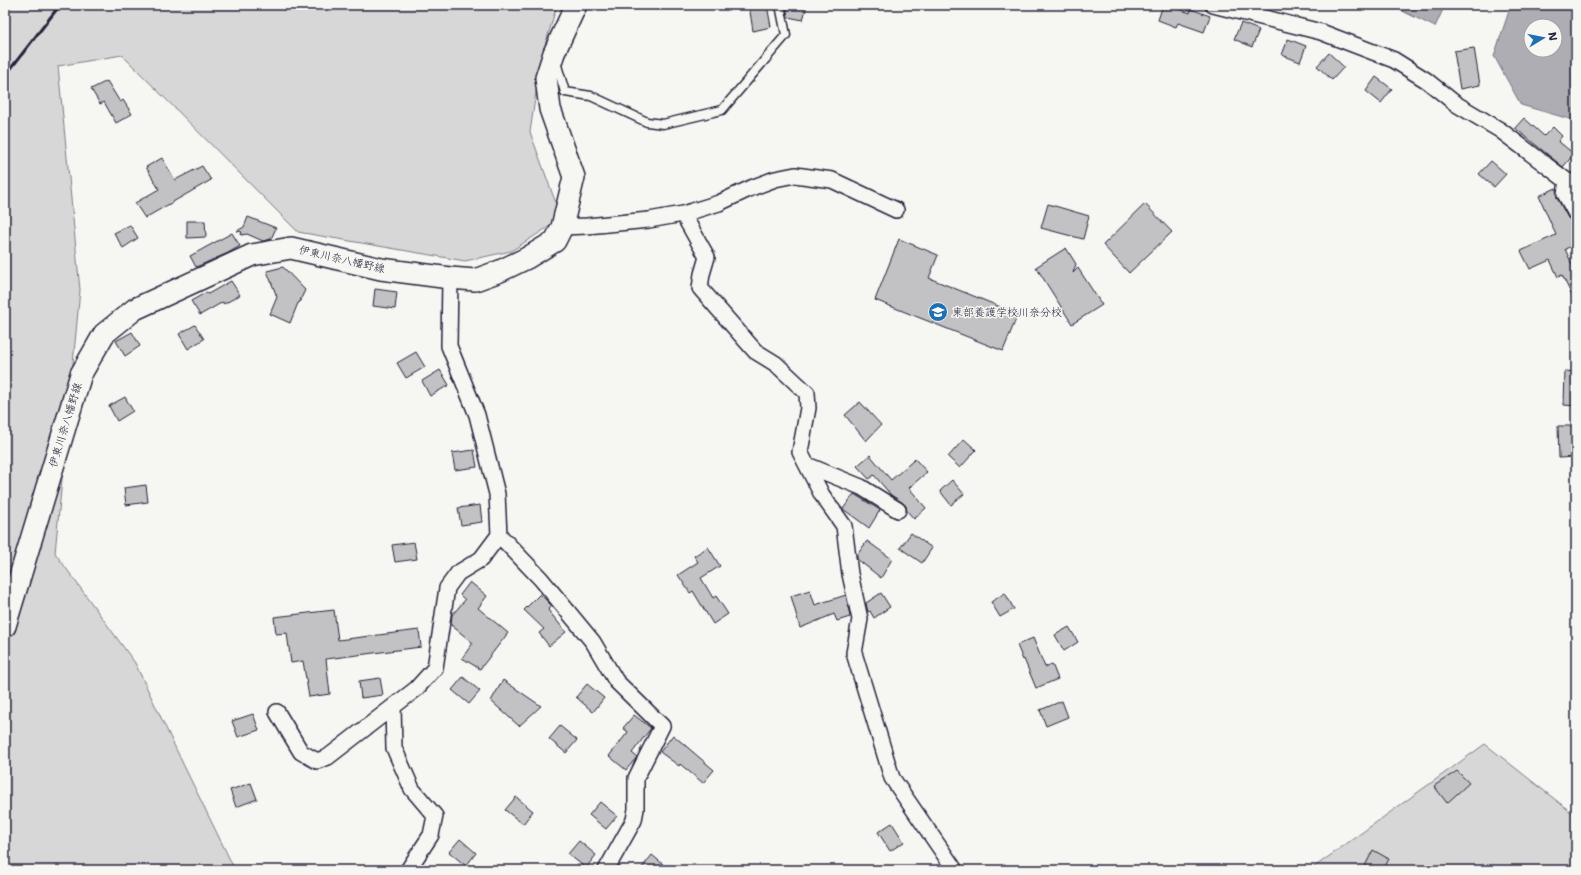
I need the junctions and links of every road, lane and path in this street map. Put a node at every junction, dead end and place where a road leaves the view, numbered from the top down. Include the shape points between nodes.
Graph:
1 (576, 5) edge
2 (780, 5) edge
3 (1213, 5) edge
4 (554, 53) junction
5 (1571, 182) edge
6 (896, 210) dead end
7 (683, 214) junction
8 (1576, 214) edge
9 (562, 227) junction
10 (450, 278) junction
11 (807, 465) junction
12 (898, 510) dead end
13 (499, 535) junction
14 (5, 626) edge
15 (393, 707) junction
16 (277, 712) dead end
17 (412, 868) edge
18 (606, 870) edge
19 (955, 870) edge

1 - 4 main road, 伊東川奈八幡野線
2 - 4 lane via 786,35 722,110 663,124 647,122 591,96 565,92
3 - 5 street via 1321,32 1394,60 1426,80 1456,104 1500,130
4 - 9 main road, 伊東川奈八幡野線 via 546,78 550,109 574,177
5 - 8 street via 1565,194
6 - 7 street via 832,180 795,175 775,179 719,203
7 - 9 street via 633,222
7 - 11 street via 707,257 700,288 755,350 776,364 807,393 808,408 800,452
9 - 10 main road, 伊東川奈八幡野線 via 555,241 500,271 474,280
10 - 13 street via 449,346 477,415 497,494
10 - 14 main road, 伊東川奈八幡野線 via 381,269 291,248 252,255 134,309 104,334 81,374
11 - 12 street via 861,486
11 - 19 street via 822,495 844,526 850,574 860,618 854,653 892,778
13 - 15 street via 481,559 458,574 447,588 435,668 416,689
13 - 18 street via 541,579 593,642 616,681 662,726 636,778 634,820
15 - 16 street via 328,757 317,762 301,752
15 - 17 street via 394,748 412,789 435,816 431,836

